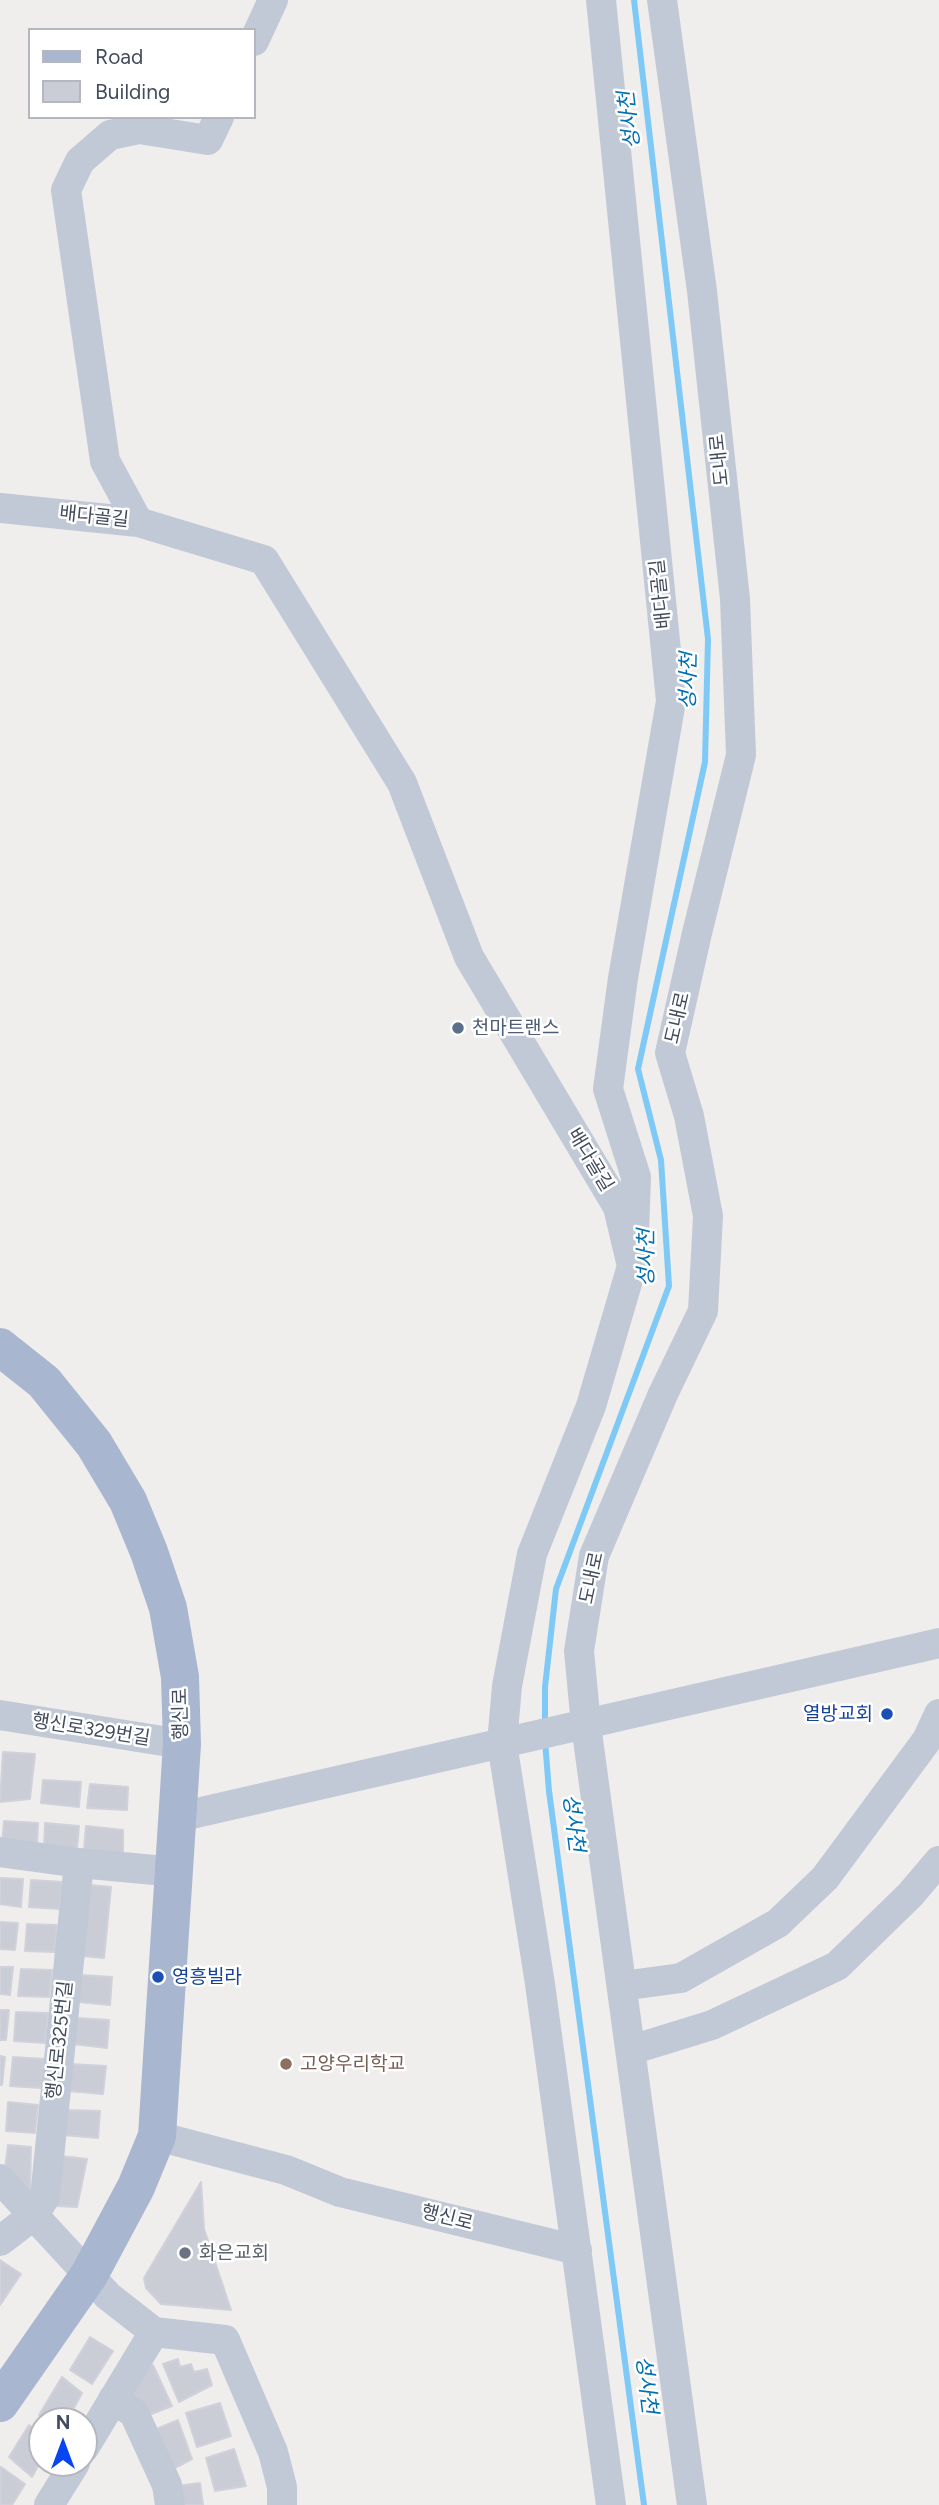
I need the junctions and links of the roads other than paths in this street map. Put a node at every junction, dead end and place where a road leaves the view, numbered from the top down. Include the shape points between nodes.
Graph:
1 (273, 0) edge
2 (601, 0) edge
3 (662, 0) edge
4 (256, 37) edge
5 (218, 119) edge
6 (0, 508) edge
7 (138, 522) junction
8 (632, 1266) junction
9 (0, 1347) edge
10 (939, 1643) edge
11 (939, 1714) edge
12 (0, 1715) edge
13 (580, 1726) junction
14 (509, 1742) junction
15 (182, 1744) junction
16 (178, 1817) junction
17 (0, 1852) edge
18 (939, 1861) edge
19 (79, 1863) junction
20 (176, 1872) junction
21 (939, 1885) edge
22 (909, 1895) junction
23 (622, 1986) junction
24 (631, 2050) junction
25 (157, 2136) junction
26 (0, 2179) edge
27 (34, 2215) junction
28 (0, 2241) edge
29 (577, 2250) junction
30 (89, 2274) junction
31 (154, 2332) junction
32 (113, 2399) junction
33 (0, 2403) edge
34 (98, 2424) edge
35 (66, 2477) edge
36 (49, 2505) edge
37 (170, 2505) edge
38 (282, 2505) edge
39 (611, 2505) edge
40 (692, 2505) edge

1 - 4 street
2 - 8 street, 배다골길 via 671,701 608,1089 636,1177
3 - 13 street, 도내로 via 702,291 735,600 741,755 670,1053 689,1116 708,1216 703,1311 594,1556 579,1651
5 - 7 street via 208,140 139,129 110,135 80,161 66,190 105,461
6 - 7 street, 배다골길
7 - 8 street, 배다골길 via 264,560 402,783 469,957 618,1207
8 - 14 street, 배다골길 via 592,1406 532,1555 507,1686
9 - 15 main road, 행신로 via 44,1382 94,1444 128,1501 168,1608 180,1677
10 - 13 street
11 - 23 street via 927,1740 825,1878 778,1923 681,1978
12 - 15 street, 행신로329번길
13 - 14 street
13 - 23 street, 도내로
14 - 16 street
14 - 29 street, 배다골길
15 - 16 main road, 행신로
16 - 20 main road, 행신로
17 - 19 street
18 - 22 street
19 - 20 street
19 - 27 street, 행신로325번길 via 45,2197
20 - 25 main road, 행신로
21 - 22 street
22 - 24 street via 836,1966 712,2025
23 - 24 street, 도내로
24 - 40 street, 도내로
25 - 29 street, 행신로 via 286,2170 340,2192
25 - 30 main road, 행신로 via 136,2187
26 - 27 street
27 - 28 street
27 - 30 street
29 - 39 street, 배다골길
30 - 31 street via 108,2296
30 - 33 main road, 행신로
31 - 32 street
31 - 38 street via 225,2340 272,2452
32 - 34 street
32 - 37 street via 134,2413 167,2485
35 - 36 street

